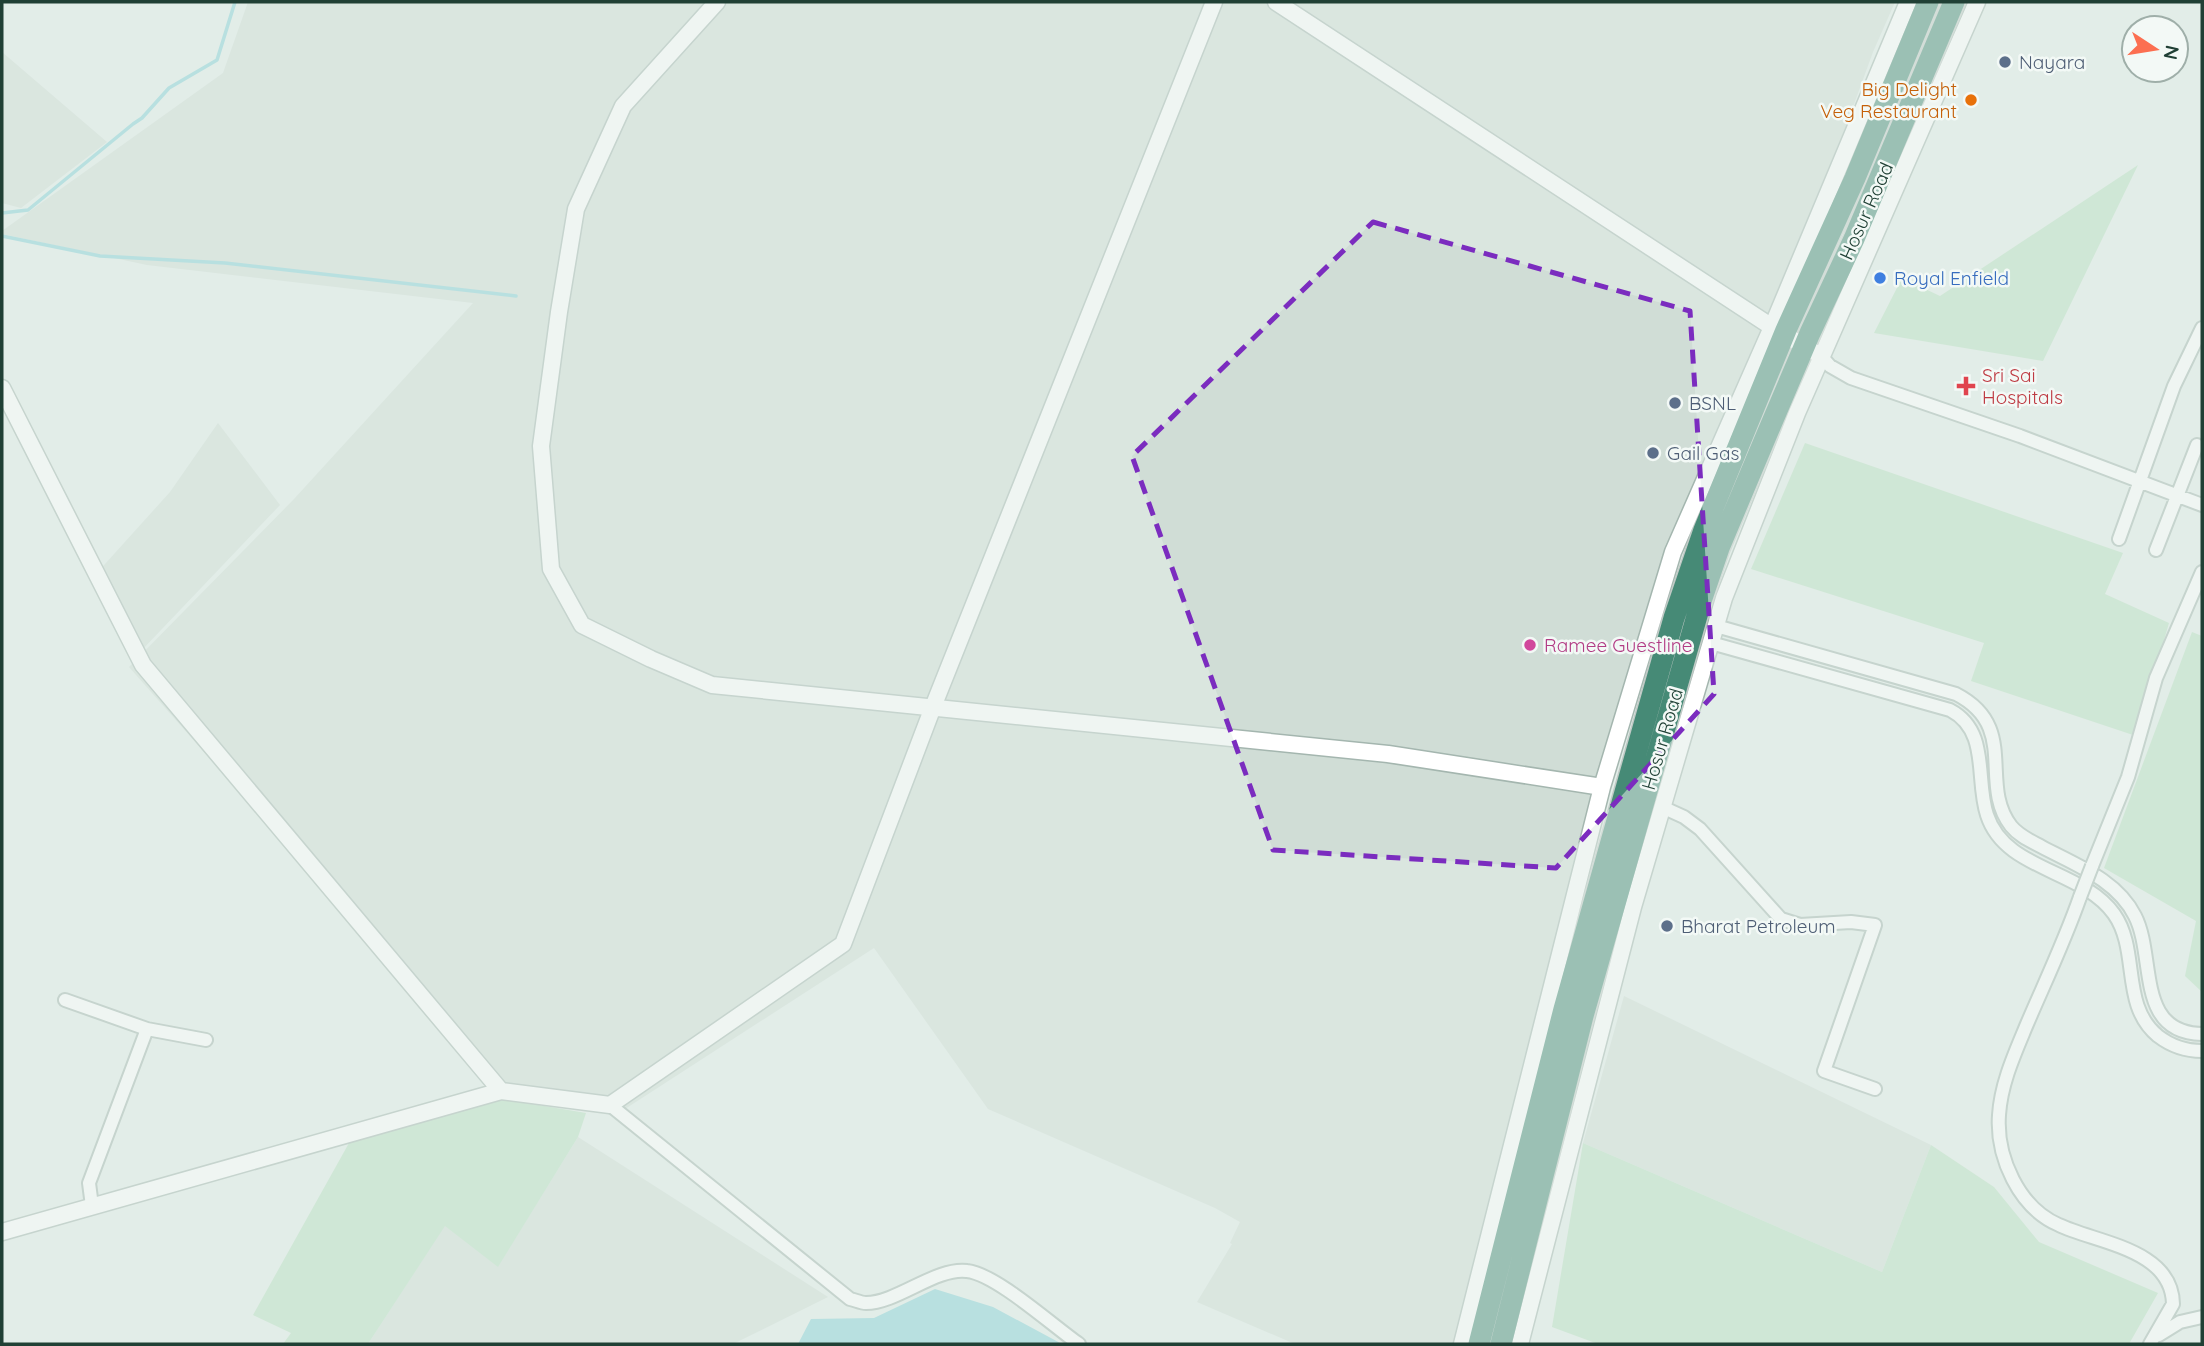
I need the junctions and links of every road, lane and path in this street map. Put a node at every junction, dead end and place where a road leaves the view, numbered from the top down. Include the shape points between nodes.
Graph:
1 (717, 2) edge
2 (1214, 2) edge
3 (1276, 2) edge
4 (1908, 2) edge
5 (1928, 2) edge
6 (1954, 2) edge
7 (1977, 2) edge
8 (2202, 328) edge
9 (1778, 331) junction
10 (1818, 350) junction
11 (2, 388) edge
12 (2197, 445) dead end
13 (2141, 482) junction
14 (2177, 495) junction
15 (2202, 505) edge
16 (2119, 539) dead end
17 (2156, 550) dead end
18 (2202, 572) edge
19 (1716, 626) junction
20 (1711, 643) junction
21 (933, 707) junction
22 (1602, 787) junction
23 (1662, 807) junction
24 (65, 1000) dead end
25 (146, 1029) junction
26 (2202, 1034) edge
27 (206, 1040) dead end
28 (2202, 1051) edge
29 (1875, 1089) dead end
30 (501, 1091) junction
31 (610, 1105) junction
32 (92, 1206) junction
33 (2, 1232) edge
34 (2202, 1317) edge
35 (2153, 1340) edge
36 (1079, 1344) edge
37 (1462, 1344) edge
38 (1479, 1344) edge
39 (1501, 1344) edge
40 (1520, 1344) edge

1 - 21 street via 623,106 576,209 541,446 551,569 582,625 712,685
2 - 21 street
3 - 9 street
4 - 9 street
5 - 9 highway, Hosur Road via 1855,178
6 - 10 highway, Hosur Road via 1854,239
7 - 10 street
8 - 13 street via 2175,386
9 - 10 street
9 - 22 street via 1672,552
9 - 38 highway, Hosur Road via 1674,618 1564,1009
10 - 13 street via 1830,366 1852,377
10 - 19 street
10 - 39 highway, Hosur Road via 1719,548 1702,598 1583,1016
11 - 30 street via 143,665
12 - 14 street
13 - 14 street
13 - 16 street
14 - 15 street
14 - 17 street
18 - 35 street, bridge via 2156,678 2128,777 2008,1070 1999,1115 2001,1149 2015,1184 2039,1214 2150,1261 2169,1285 2173,1304
19 - 20 street
19 - 26 street via 1956,694 1973,704 1993,736 2000,800 2009,822 2025,838 2098,877 2122,896 2139,927 2156,1008 2179,1029
20 - 23 street
20 - 28 street via 1962,717 1976,740 1983,803 1995,832 2016,853 2109,907 2124,932 2134,997 2142,1016 2154,1033 2171,1045
21 - 22 street via 1388,754
21 - 31 street via 843,944
22 - 37 street
23 - 29 street via 1700,829 1782,919 1800,925 1875,925 1824,1072
23 - 40 street
24 - 25 street
25 - 27 street
25 - 32 street via 89,1184
30 - 31 street
30 - 32 street
31 - 36 street via 850,1299 864,1304 954,1271 969,1271 992,1280
32 - 33 street
34 - 35 street via 2180,1322

